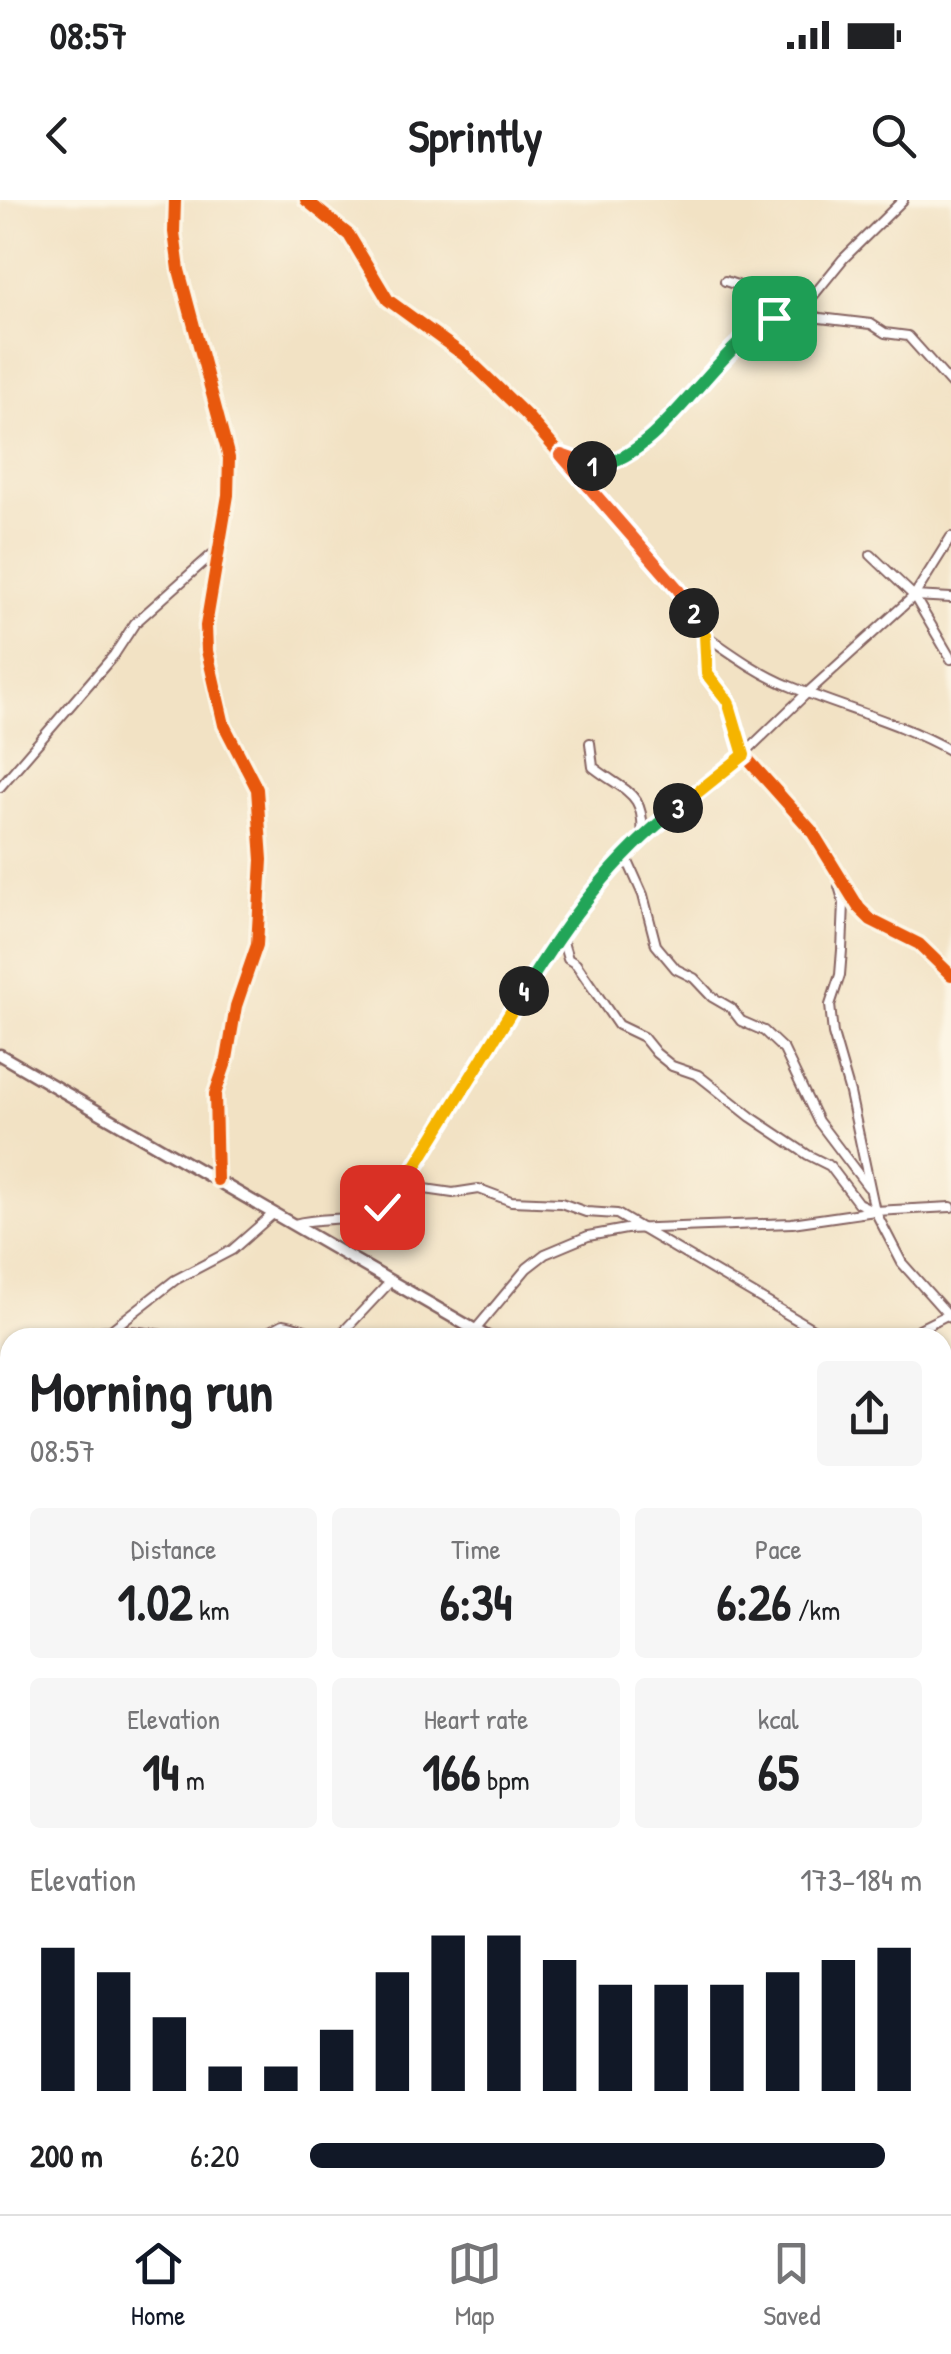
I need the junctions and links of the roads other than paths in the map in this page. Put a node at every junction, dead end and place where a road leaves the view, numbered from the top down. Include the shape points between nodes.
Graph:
1 (174, 200) edge
2 (306, 200) edge
3 (904, 200) edge
4 (725, 281) dead end
5 (800, 312) junction
6 (951, 384) edge
7 (561, 455) junction
8 (951, 537) edge
9 (216, 551) junction
10 (871, 555) dead end
11 (914, 596) junction
12 (951, 598) edge
13 (705, 635) junction
14 (951, 659) edge
15 (807, 692) junction
16 (590, 743) dead end
17 (951, 751) edge
18 (744, 755) junction
19 (0, 786) edge
20 (642, 840) junction
21 (626, 858) junction
22 (836, 872) junction
23 (560, 932) junction
24 (951, 975) edge
25 (0, 1055) edge
26 (217, 1180) junction
27 (871, 1190) junction
28 (382, 1207) junction
29 (951, 1207) edge
30 (875, 1211) junction
31 (274, 1213) junction
32 (294, 1224) junction
33 (638, 1228) junction
34 (391, 1280) junction
35 (950, 1316) edge
36 (114, 1328) edge
37 (347, 1328) edge
38 (474, 1328) edge
39 (477, 1328) edge
40 (811, 1328) edge
41 (923, 1328) edge

1 - 9 street via 178,270 229,458
2 - 7 street via 349,235 388,300 466,356
3 - 5 street
4 - 5 street
5 - 6 street via 908,336
5 - 7 street via 748,332 676,412 624,457 586,466
7 - 13 street via 677,588
8 - 11 street
9 - 19 street via 140,619
9 - 26 street via 207,651 224,725 257,790 262,860 257,945 215,1094
10 - 11 street
11 - 12 street
11 - 14 street
11 - 15 street
13 - 15 street via 746,664
13 - 18 street via 707,674 728,701
15 - 17 street
15 - 18 street
16 - 20 street via 593,767 636,796
18 - 20 street
18 - 22 street via 811,830
20 - 21 street
21 - 23 street
21 - 27 street via 656,945 676,969 784,1050 818,1121
22 - 24 street via 871,920 919,944
22 - 27 street via 844,903 840,976 830,1005 833,1034
23 - 28 street via 412,1172
23 - 30 street via 568,960 618,1024 830,1166 858,1202
25 - 26 main road
26 - 31 main road
27 - 30 street
28 - 32 street via 354,1220
28 - 33 street via 398,1206 418,1188 479,1189 511,1200 617,1214
29 - 30 street
30 - 33 street via 792,1222
30 - 35 street via 902,1263
31 - 32 main road
31 - 36 street via 232,1250 175,1280
32 - 34 main road
33 - 39 street via 588,1236 545,1254
33 - 40 street
34 - 37 street
34 - 38 main road
35 - 41 street

